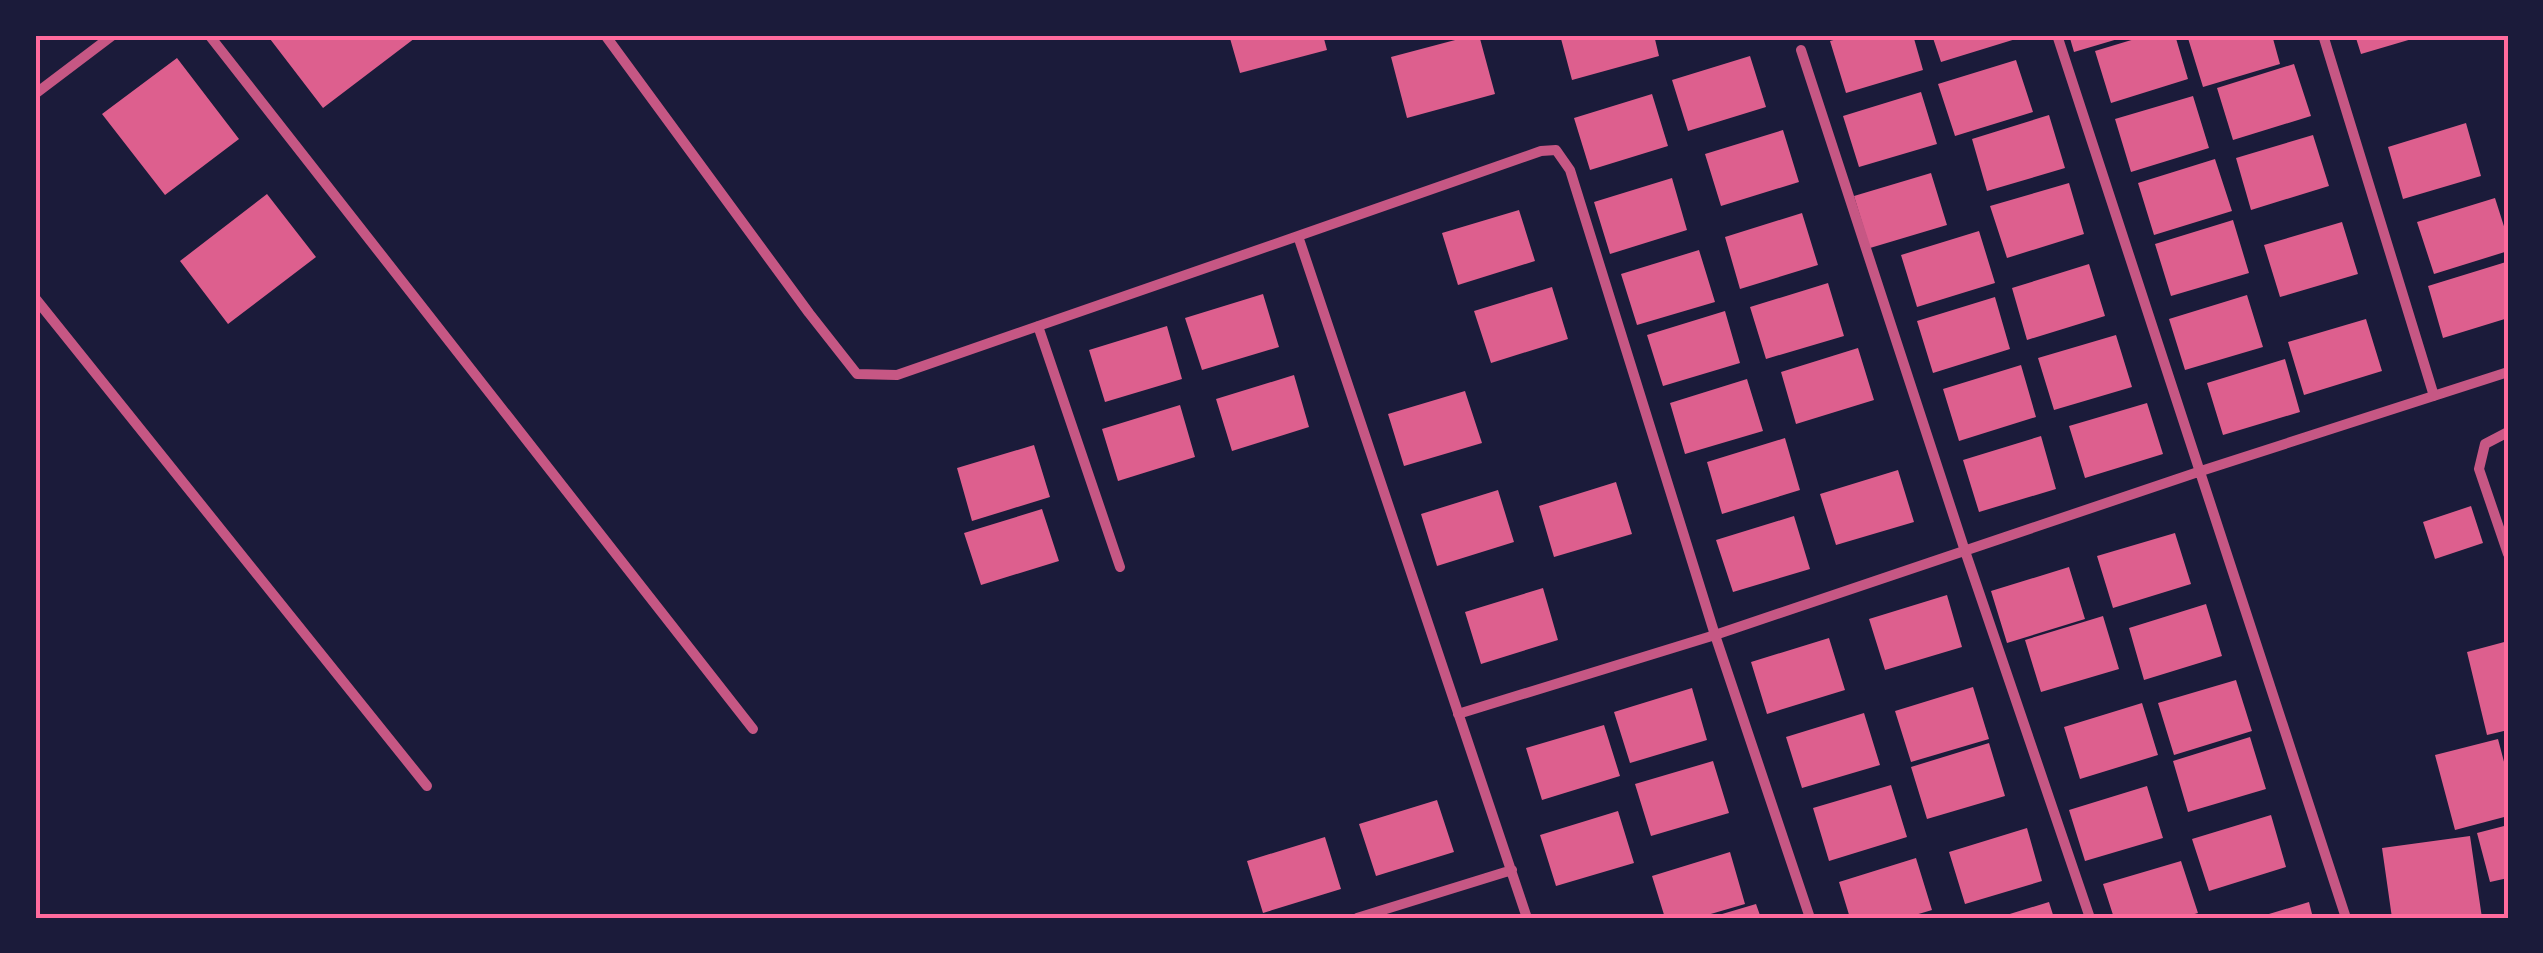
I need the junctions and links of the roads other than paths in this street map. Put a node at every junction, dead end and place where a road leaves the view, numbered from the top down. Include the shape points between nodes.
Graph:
1 (113, 35) edge
2 (209, 35) edge
3 (605, 35) edge
4 (2057, 35) edge
5 (2323, 35) edge
6 (1801, 50) dead end
7 (35, 94) edge
8 (1298, 236) junction
9 (35, 298) edge
10 (1038, 326) junction
11 (2508, 372) edge
12 (2434, 396) junction
13 (2508, 432) edge
14 (2201, 470) junction
15 (1965, 551) junction
16 (2508, 554) edge
17 (1120, 566) dead end
18 (1715, 635) junction
19 (1458, 714) junction
20 (753, 729) dead end
21 (427, 786) dead end
22 (1512, 870) junction
23 (1357, 918) edge
24 (1528, 918) edge
25 (1810, 918) edge
26 (2090, 918) edge
27 (2346, 918) edge

1 - 7 street
2 - 20 street
3 - 10 street via 858,374 897,375
4 - 14 street
5 - 12 street
6 - 15 street
8 - 10 street
8 - 18 street via 1556,150 1570,170
8 - 19 street
9 - 21 street
10 - 17 street
11 - 12 street
12 - 14 street
13 - 16 street via 2485,444 2479,469
14 - 15 street
14 - 27 street
15 - 18 street
15 - 26 street
18 - 19 street
18 - 25 street
19 - 22 street
22 - 23 street
22 - 24 street

